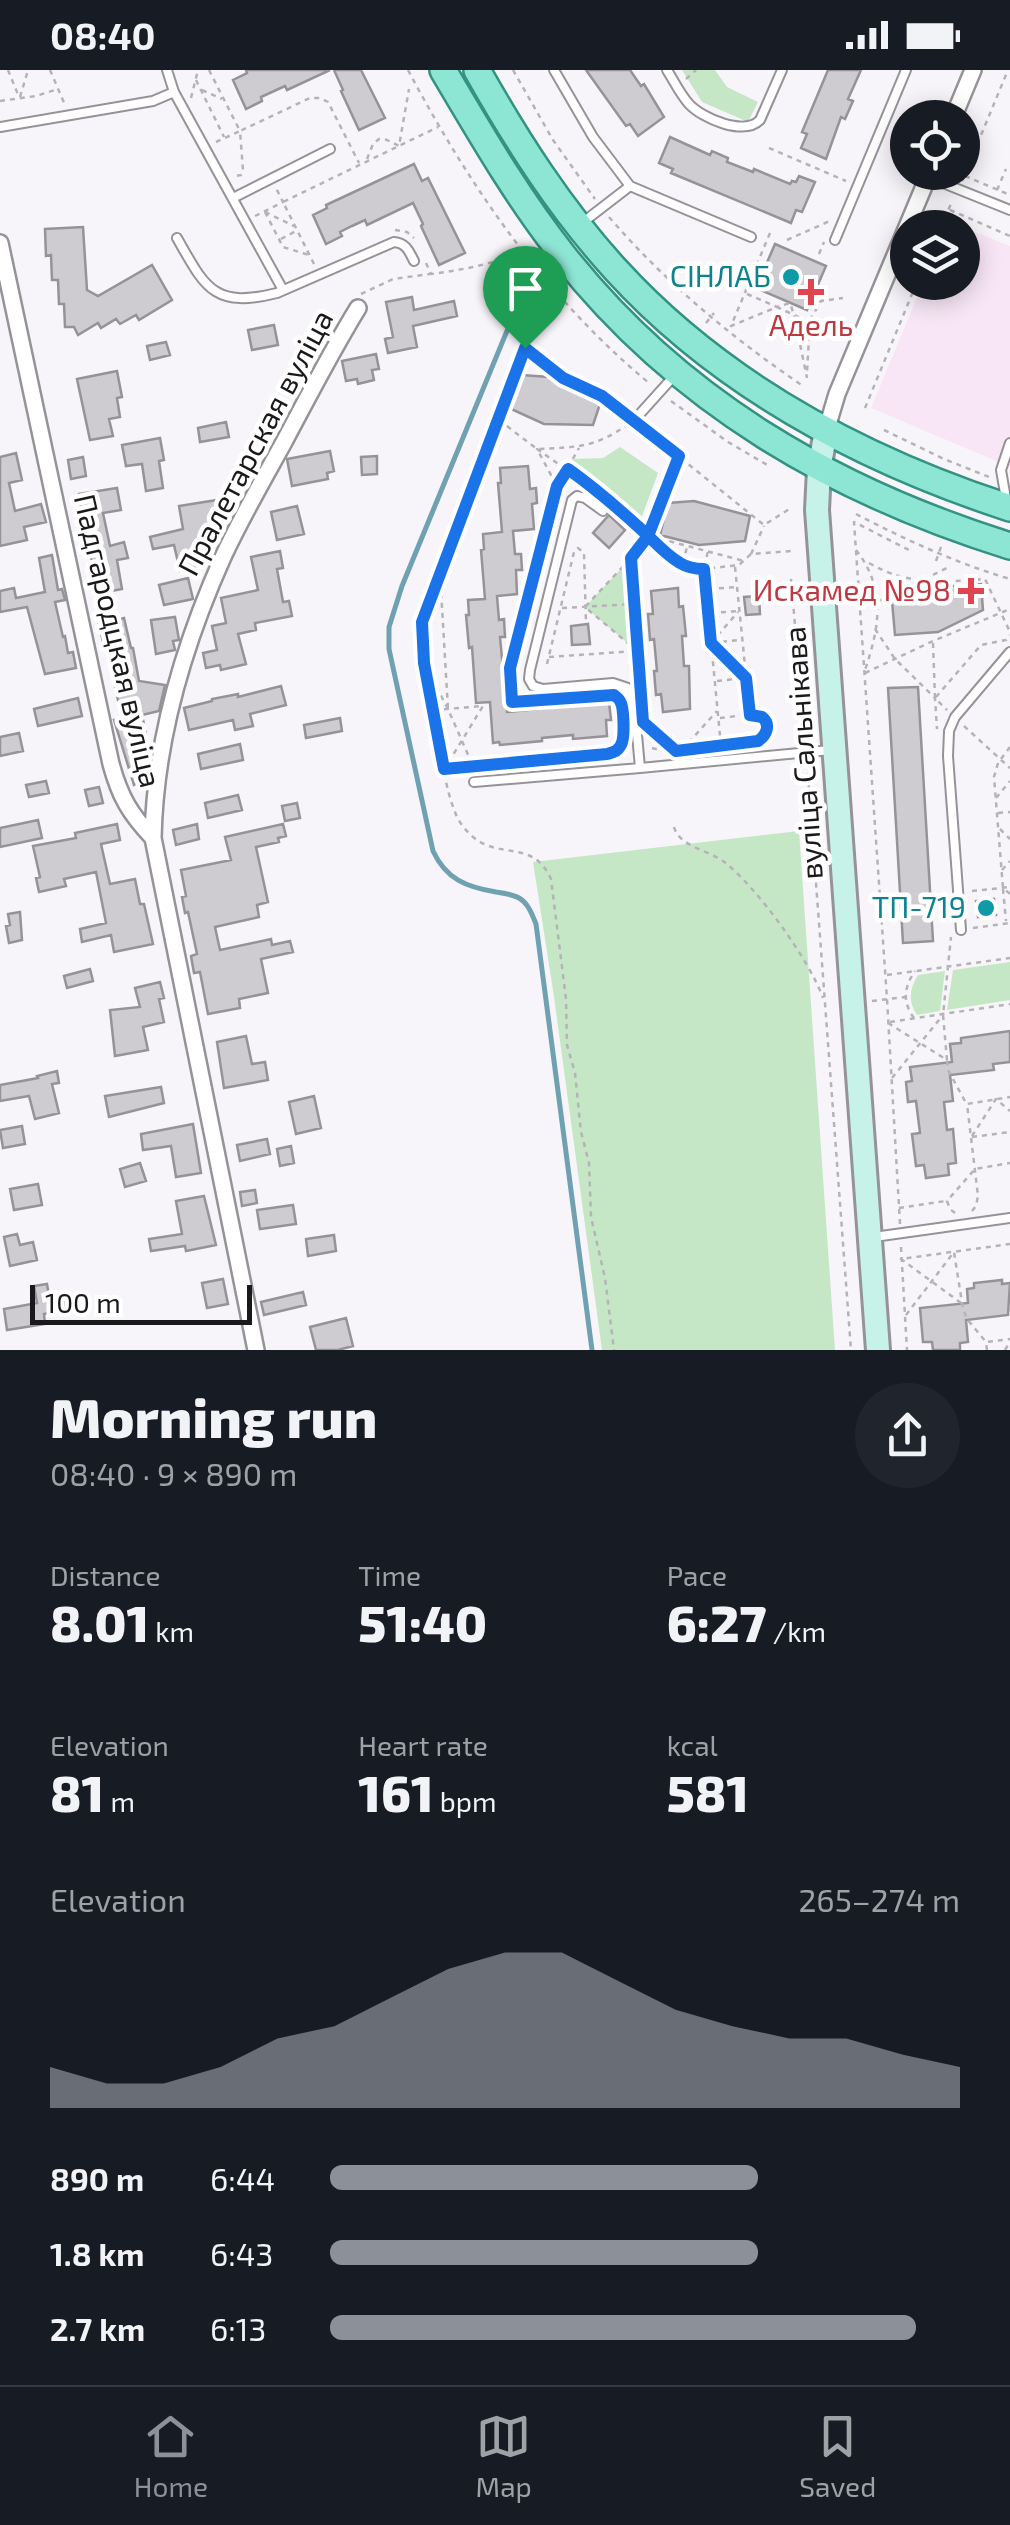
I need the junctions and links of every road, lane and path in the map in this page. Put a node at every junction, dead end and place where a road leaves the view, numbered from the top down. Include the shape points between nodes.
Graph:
1 (8, 70) edge
2 (28, 70) edge
3 (50, 70) edge
4 (167, 70) edge
5 (198, 70) edge
6 (209, 70) edge
7 (443, 70) edge
8 (477, 70) edge
9 (512, 70) edge
10 (554, 70) edge
11 (668, 70) edge
12 (782, 70) edge
13 (906, 70) edge
14 (973, 70) edge
15 (1008, 70) edge
16 (196, 80) junction
17 (184, 86) dead end
18 (58, 89) junction
19 (201, 89) junction
20 (409, 89) dead end
21 (174, 92) junction
22 (20, 99) junction
23 (225, 100) junction
24 (960, 100) edge
25 (0, 102) edge
26 (66, 108) dead end
27 (440, 126) dead end
28 (0, 127) edge
29 (240, 131) junction
30 (225, 138) junction
31 (980, 138) edge
32 (214, 143) dead end
33 (398, 146) junction
34 (769, 148) dead end
35 (330, 149) dead end
36 (366, 162) junction
37 (359, 165) junction
38 (1006, 169) dead end
39 (232, 174) dead end
40 (271, 179) junction
41 (849, 183) dead end
42 (980, 183) edge
43 (630, 186) junction
44 (922, 190) edge
45 (957, 190) edge
46 (963, 190) edge
47 (997, 190) junction
48 (1010, 195) edge
49 (232, 198) junction
50 (283, 202) junction
51 (601, 208) junction
52 (948, 209) joint
53 (1010, 210) edge
54 (264, 211) junction
55 (833, 220) dead end
56 (244, 221) junction
57 (579, 226) junction
58 (296, 228) junction
59 (389, 231) dead end
60 (770, 232) dead end
61 (1010, 236) edge
62 (751, 237) dead end
63 (177, 238) dead end
64 (279, 240) junction
65 (787, 240) dead end
66 (835, 240) dead end
67 (0, 243) edge
68 (418, 245) dead end
69 (522, 252) dead end
70 (309, 256) junction
71 (424, 256) dead end
72 (414, 261) dead end
73 (314, 264) dead end
74 (431, 274) junction
75 (283, 290) junction
76 (5, 291) edge
77 (744, 294) junction
78 (843, 298) dead end
79 (910, 300) edge
80 (354, 303) joint
81 (554, 303) dead end
82 (777, 308) junction
83 (794, 315) junction
84 (810, 322) junction
85 (525, 348) junction
86 (677, 372) junction
87 (803, 386) dead end
88 (865, 408) dead end
89 (636, 418) junction
90 (498, 420) junction
91 (884, 430) dead end
92 (826, 431) junction
93 (1010, 442) edge
94 (580, 446) junction
95 (537, 449) junction
96 (679, 456) junction
97 (568, 469) junction
98 (818, 469) junction
99 (1002, 481) junction
100 (557, 486) junction
101 (792, 508) dead end
102 (1010, 508) edge
103 (603, 511) dead end
104 (856, 514) dead end
105 (764, 525) junction
106 (648, 536) junction
107 (687, 546) junction
108 (1010, 546) edge
109 (854, 547) junction
110 (790, 551) dead end
111 (911, 551) dead end
112 (708, 552) junction
113 (751, 554) junction
114 (631, 558) junction
115 (746, 561) junction
116 (865, 561) junction
117 (682, 564) junction
118 (735, 566) junction
119 (949, 567) dead end
120 (704, 569) junction
121 (440, 572) junction
122 (791, 579) dead end
123 (1010, 579) edge
124 (919, 582) junction
125 (738, 587) junction
126 (706, 589) junction
127 (878, 601) junction
128 (634, 604) junction
129 (585, 607) junction
130 (560, 608) junction
131 (1010, 609) edge
132 (740, 610) junction
133 (1000, 612) junction
134 (708, 613) junction
135 (586, 623) dead end
136 (875, 629) junction
137 (1010, 634) edge
138 (742, 640) junction
139 (933, 641) junction
140 (711, 643) junction
141 (637, 651) junction
142 (1010, 652) edge
143 (548, 657) junction
144 (895, 659) junction
145 (424, 663) junction
146 (546, 664) dead end
147 (863, 675) junction
148 (746, 678) junction
149 (715, 681) junction
150 (640, 686) dead end
151 (619, 698) dead end
152 (935, 698) junction
153 (550, 699) dead end
154 (512, 702) junction
155 (506, 703) dead end
156 (490, 705) dead end
157 (483, 706) junction
158 (448, 709) junction
159 (433, 710) junction
160 (718, 710) junction
161 (750, 715) junction
162 (954, 717) junction
163 (719, 718) junction
164 (936, 721) dead end
165 (645, 735) dead end
166 (462, 741) junction
167 (648, 745) dead end
168 (721, 746) junction
169 (1010, 748) edge
170 (682, 750) junction
171 (834, 750) junction
172 (676, 751) junction
173 (806, 752) junction
174 (1000, 760) junction
175 (474, 767) junction
176 (640, 768) junction
177 (1010, 768) edge
178 (444, 769) junction
179 (1010, 781) edge
180 (474, 782) dead end
181 (995, 799) junction
182 (1010, 812) edge
183 (996, 813) junction
184 (674, 827) dead end
185 (998, 828) junction
186 (153, 838) junction
187 (1010, 838) edge
188 (1010, 861) edge
189 (1001, 871) junction
190 (1010, 887) edge
191 (1003, 888) junction
192 (958, 892) junction
193 (1010, 894) edge
194 (1008, 924) edge
195 (962, 930) joint
196 (1010, 958) edge
197 (915, 971) junction
198 (885, 975) junction
199 (825, 1004) junction
200 (1010, 1004) edge
201 (943, 1015) junction
202 (915, 1019) junction
203 (888, 1022) junction
204 (921, 1044) junction
205 (947, 1060) junction
206 (891, 1079) junction
207 (1010, 1097) edge
208 (996, 1100) junction
209 (966, 1104) junction
210 (1010, 1111) edge
211 (1010, 1132) edge
212 (971, 1138) junction
213 (1010, 1163) edge
214 (975, 1168) junction
215 (947, 1201) junction
216 (899, 1208) junction
217 (1010, 1218) edge
218 (900, 1234) junction
219 (870, 1237) junction
220 (1010, 1244) edge
221 (954, 1252) junction
222 (901, 1259) junction
223 (932, 1282) junction
224 (961, 1303) junction
225 (905, 1317) junction
226 (1010, 1341) edge
227 (986, 1342) junction
228 (256, 1350) edge
229 (614, 1350) edge
230 (852, 1350) edge
231 (878, 1350) edge
232 (907, 1350) edge
233 (987, 1350) edge
234 (1006, 1350) edge

1 - 22 path
2 - 22 path
3 - 18 path
4 - 21 lane
5 - 16 path
6 - 23 path
7 - 86 main road via 552,241
8 - 57 main road
9 - 51 path
10 - 43 lane
11 - 12 lane via 697,110 748,128 760,120
13 - 66 lane
14 - 24 street
15 - 31 path
16 - 17 path via 191,99
16 - 19 path
18 - 22 path
18 - 26 path
19 - 23 path
19 - 30 path
20 - 33 path
21 - 28 lane via 143,104
21 - 49 lane
22 - 25 path
23 - 29 path
27 - 33 path
29 - 30 path
29 - 37 path via 320,98 334,110
29 - 39 path via 242,172
30 - 32 path
33 - 36 path
33 - 36 path via 378,139
34 - 41 path
35 - 40 lane
36 - 37 path
37 - 50 path
38 - 47 path
40 - 49 lane
40 - 50 path
42 - 47 path
43 - 51 lane
43 - 62 lane
44 - 92 street, вуліца Сальнікава
45 - 52 path
46 - 53 lane
47 - 48 path
49 - 56 lane
50 - 54 path
50 - 58 path
51 - 57 lane
51 - 87 path via 698,308
52 - 61 path
54 - 56 path
54 - 58 path
54 - 64 path
55 - 65 path
56 - 75 lane
57 - 92 main road via 691,340
58 - 64 path
58 - 70 path
59 - 68 path via 407,232
60 - 77 path
63 - 75 lane via 214,292 252,297
64 - 70 path via 281,248
67 - 76 street, Падгародцкая вуліца
69 - 74 path
70 - 73 path
71 - 74 path
72 - 75 lane via 407,247 394,242
74 - 80 path via 393,279
76 - 186 street, Падгародцкая вуліца via 111,764 129,811
77 - 82 path
77 - 82 path via 731,326
78 - 84 path via 821,301
79 - 88 path
80 - 186 street, Пралетарская вуліца via 204,602 166,730
81 - 85 path
82 - 83 path
82 - 83 path via 790,302
83 - 84 path
83 - 84 path via 807,378
85 - 89 path via 563,378
85 - 90 path
86 - 89 lane
86 - 98 main road
89 - 94 path via 608,438
89 - 96 path
90 - 95 path
90 - 121 path
91 - 99 path
92 - 98 street, вуліца Сальнікава
92 - 102 main road
93 - 99 lane
94 - 95 path
94 - 97 path
95 - 97 path
95 - 100 path
96 - 105 path
96 - 106 path
97 - 100 path
97 - 106 path
98 - 108 main road
98 - 171 street, вуліца Сальнікава
99 - 102 lane
100 - 154 path via 510,668
101 - 105 path
103 - 176 lane via 582,496 572,500 530,679 539,688 628,688
104 - 123 path
105 - 113 path
106 - 107 path
106 - 114 path
106 - 117 path
107 - 112 path
107 - 117 path
109 - 111 path via 854,522
109 - 116 path
109 - 147 path
110 - 113 path
112 - 115 path
112 - 120 path
113 - 115 path
114 - 128 path
114 - 129 path
115 - 118 path
116 - 124 path
116 - 127 path
117 - 120 path
118 - 120 path
118 - 125 path
119 - 124 path
120 - 126 path
121 - 145 path via 422,622
121 - 158 path
122 - 173 path
124 - 127 path
124 - 133 path via 985,580
125 - 126 path
125 - 132 path
126 - 134 path
127 - 136 path
128 - 129 path
128 - 141 path
129 - 130 path
129 - 130 path via 584,553 578,548
129 - 135 path
129 - 141 path
130 - 143 path
131 - 133 path
132 - 134 path
132 - 138 path
132 - 140 path
133 - 137 path
133 - 139 path
134 - 140 path
136 - 144 path
136 - 147 path
137 - 152 path via 981,645
138 - 140 path
138 - 148 path
139 - 144 path
139 - 152 path
140 - 148 path
140 - 149 path
141 - 143 path
141 - 150 path
142 - 162 lane
143 - 146 path
144 - 147 path
144 - 152 path
145 - 158 path
145 - 159 path
147 - 198 path
148 - 149 path
148 - 161 path
149 - 160 path
151 - 175 path via 623,740 612,753
152 - 162 path
152 - 164 path
153 - 154 path
154 - 155 path
156 - 157 path
157 - 158 path
157 - 166 path
158 - 159 path
158 - 166 path
159 - 178 path
160 - 163 path
160 - 170 path
161 - 163 path
161 - 168 path via 765,719 762,738
162 - 174 path
162 - 192 lane via 948,743
163 - 168 path
165 - 172 path via 643,722
166 - 175 path
166 - 178 path
167 - 172 path
168 - 170 path
169 - 174 path
170 - 172 path
171 - 173 lane
171 - 219 street, вуліца Сальнікава
173 - 176 lane
173 - 199 path
174 - 177 path
174 - 181 path
175 - 178 path
176 - 180 lane
178 - 229 path via 454,811 470,835 529,854 551,879 567,1044
179 - 181 path
181 - 183 path
182 - 183 path
183 - 185 path
184 - 199 path via 680,839 743,879 802,955
185 - 187 path
185 - 189 path
186 - 228 street, Падгародцкая вуліца
188 - 189 path
189 - 191 path
190 - 191 path
191 - 192 path
191 - 193 path
191 - 194 path
192 - 195 lane
194 - 195 path
196 - 197 path
197 - 198 path
197 - 202 path via 905,997
198 - 203 path
199 - 230 path
200 - 201 path
201 - 202 path
201 - 204 path
201 - 205 path
202 - 203 path
203 - 204 path
203 - 206 path
204 - 205 path
204 - 206 path
205 - 209 path
206 - 216 path
207 - 208 path
208 - 209 path
208 - 210 path
208 - 212 path
209 - 212 path
211 - 212 path
212 - 214 path
213 - 214 path
214 - 215 path
214 - 215 path via 974,1209 952,1212
215 - 216 path
216 - 218 path
217 - 218 lane
218 - 219 lane
218 - 222 path
219 - 231 street, вуліца Сальнікава
220 - 221 path
221 - 222 path
221 - 223 path
221 - 224 path
222 - 223 path
222 - 225 path
223 - 224 path
223 - 225 path
224 - 227 path
225 - 232 path
226 - 227 path
226 - 234 path
227 - 233 path

